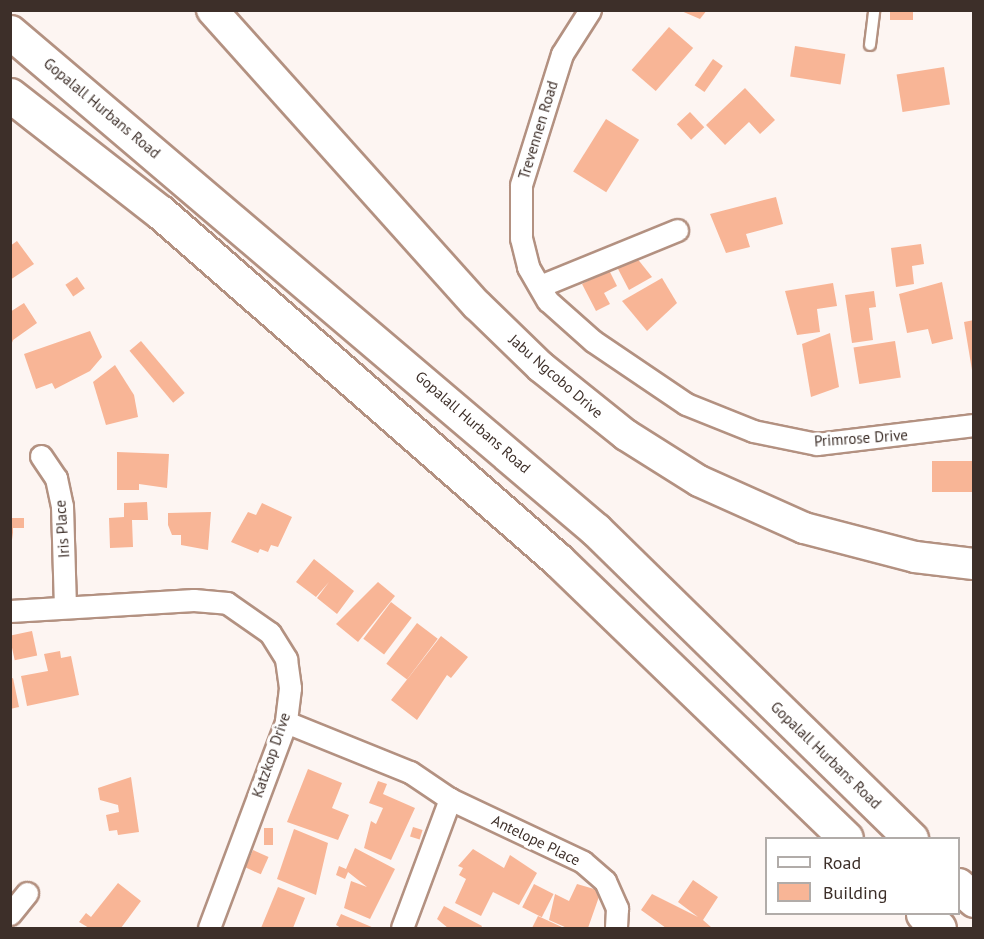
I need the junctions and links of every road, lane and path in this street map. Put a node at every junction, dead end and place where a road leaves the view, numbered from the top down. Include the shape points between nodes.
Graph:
1 (212, 10) edge
2 (590, 10) edge
3 (874, 10) edge
4 (10, 32) edge
5 (870, 45) dead end
6 (10, 95) edge
7 (677, 230) dead end
8 (540, 286) junction
9 (593, 341) joint
10 (974, 425) edge
11 (41, 456) dead end
12 (974, 564) edge
13 (65, 606) junction
14 (10, 611) edge
15 (286, 722) junction
16 (450, 799) junction
17 (845, 837) edge
18 (910, 837) edge
19 (960, 887) edge
20 (27, 893) dead end
21 (974, 900) edge
22 (10, 914) edge
23 (924, 915) edge
24 (209, 928) edge
25 (402, 928) edge
26 (616, 928) edge
27 (939, 928) edge

1 - 12 main road, Jabu Ngcobo Drive via 477,304 541,367 626,435 699,481 804,528 915,557
2 - 8 street, Trevennen Road via 562,54 521,185 521,238
3 - 5 lane
4 - 18 main road, Gopalall Hurbans Road via 596,530
6 - 17 main road via 159,212 549,552
7 - 8 street
8 - 9 street, Trevennen Road via 548,301
9 - 10 street, Primrose Drive via 686,404 753,431 817,444
11 - 13 street, Iris Place via 56,478 62,506
13 - 14 street, Katzkop Drive
13 - 15 street, Katzkop Drive via 194,600 227,603 270,633 286,659 290,688
15 - 16 street, Antelope Place via 410,772
15 - 24 street, Katzkop Drive
16 - 25 street
16 - 26 street, Antelope Place via 583,862 605,881 617,908
19 - 21 main road
20 - 22 street
23 - 27 main road

